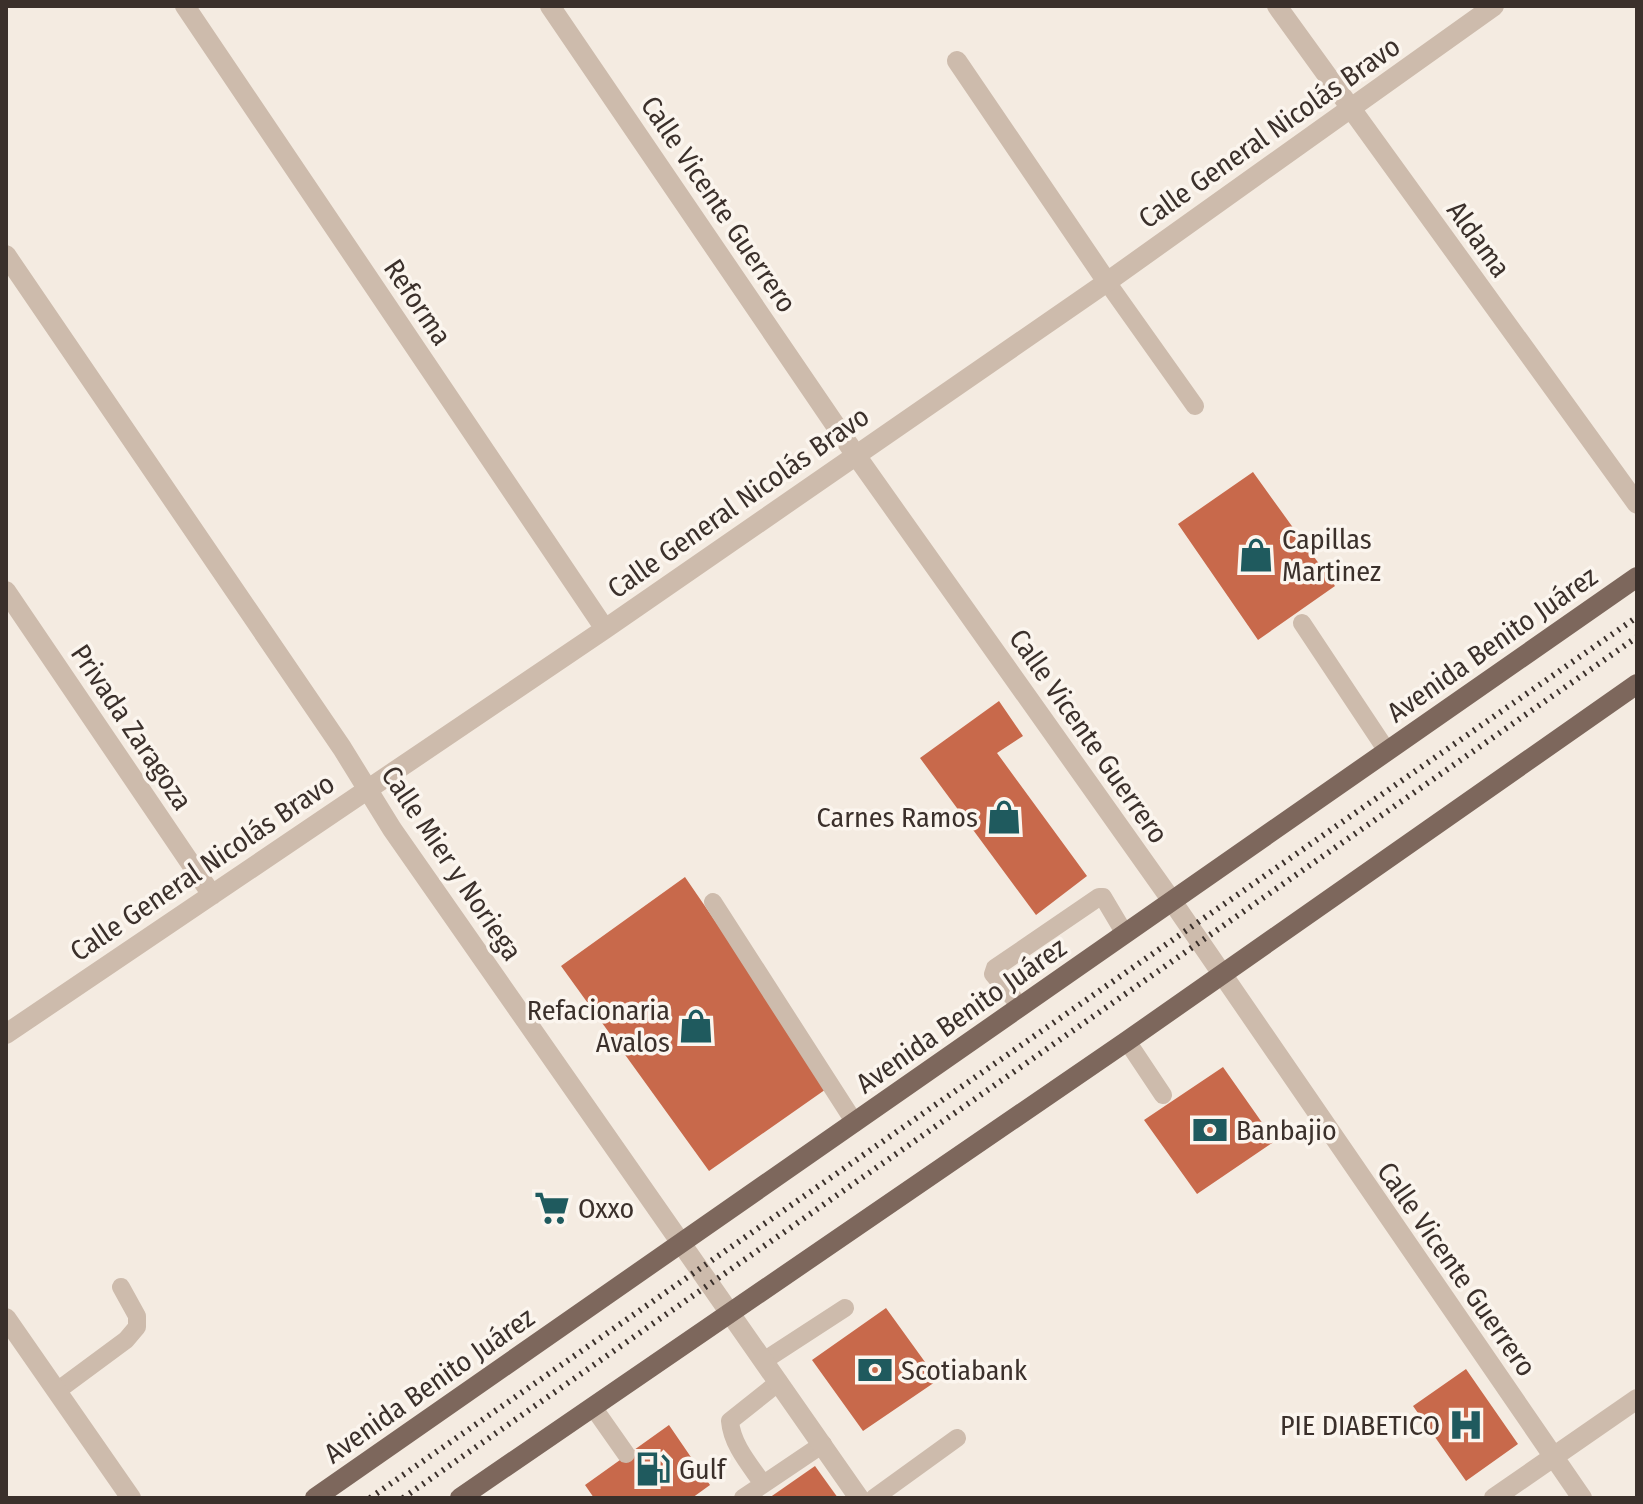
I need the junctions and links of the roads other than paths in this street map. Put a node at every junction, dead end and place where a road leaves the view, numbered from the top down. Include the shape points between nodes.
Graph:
1 (185, 6) edge
2 (550, 6) edge
3 (1277, 6) edge
4 (1494, 6) edge
5 (957, 61) dead end
6 (1350, 109) junction
7 (6, 255) edge
8 (1107, 282) junction
9 (1195, 406) dead end
10 (855, 454) junction
11 (1635, 499) edge
12 (1637, 577) edge
13 (6, 591) edge
14 (1302, 623) dead end
15 (605, 629) junction
16 (1637, 684) edge
17 (1387, 751) junction
18 (366, 790) junction
19 (212, 895) junction
20 (1172, 901) junction
21 (713, 902) dead end
22 (1125, 934) junction
23 (1221, 975) junction
24 (1021, 1007) junction
25 (9, 1025) edge
26 (1127, 1041) junction
27 (1163, 1095) dead end
28 (855, 1123) junction
29 (682, 1244) junction
30 (121, 1287) dead end
31 (845, 1308) dead end
32 (732, 1313) junction
33 (6, 1318) edge
34 (765, 1360) junction
35 (779, 1382) junction
36 (57, 1391) junction
37 (1637, 1399) edge
38 (593, 1407) junction
39 (957, 1438) dead end
40 (823, 1444) junction
41 (626, 1454) dead end
42 (1553, 1457) junction
43 (763, 1484) junction
44 (131, 1498) edge
45 (315, 1498) edge
46 (460, 1498) edge
47 (743, 1498) edge
48 (859, 1498) edge
49 (874, 1498) edge
50 (1494, 1498) edge
51 (1582, 1498) edge

1 - 15 street, Reforma
2 - 10 street, Calle Vicente Guerrero
3 - 6 street, Aldama
4 - 6 street, Calle General Nicolás Bravo
5 - 8 street
6 - 8 street, Calle General Nicolás Bravo
6 - 11 street, Aldama
7 - 18 street, Calle Mier y Noriega
8 - 9 lane
8 - 10 street, Calle General Nicolás Bravo
10 - 15 street, Calle General Nicolás Bravo
10 - 20 street, Calle Vicente Guerrero
12 - 17 main road, Avenida Benito Juárez
13 - 19 street, Privada Zaragoza
14 - 17 lane
15 - 18 street, Calle General Nicolás Bravo
16 - 23 main road
17 - 20 main road, Avenida Benito Juárez
18 - 19 street, Calle General Nicolás Bravo
18 - 29 street, Calle Mier y Noriega
19 - 25 street, Calle General Nicolás Bravo
20 - 22 main road, Avenida Benito Juárez
20 - 23 street, Calle Vicente Guerrero
21 - 28 lane
22 - 24 main road, Avenida Benito Juárez
22 - 24 lane via 1099,897 995,968 993,974
23 - 26 main road
23 - 42 street, Calle Vicente Guerrero
24 - 28 main road, Avenida Benito Juárez
26 - 27 lane
26 - 32 main road
28 - 29 main road, Avenida Benito Juárez
29 - 32 street, Calle Mier y Noriega
29 - 45 main road, Avenida Benito Juárez
30 - 36 lane via 137,1316 137,1327
31 - 34 lane
32 - 34 street, Calle Mier y Noriega
32 - 38 main road
33 - 36 street
34 - 35 street, Calle Mier y Noriega
35 - 40 street, Calle Mier y Noriega
35 - 43 lane via 730,1421 739,1448
36 - 44 street
37 - 42 street
38 - 41 lane
38 - 46 main road
39 - 49 lane
40 - 43 lane
40 - 48 street, Calle Mier y Noriega
42 - 50 street
42 - 51 street, Calle Vicente Guerrero
43 - 47 lane

